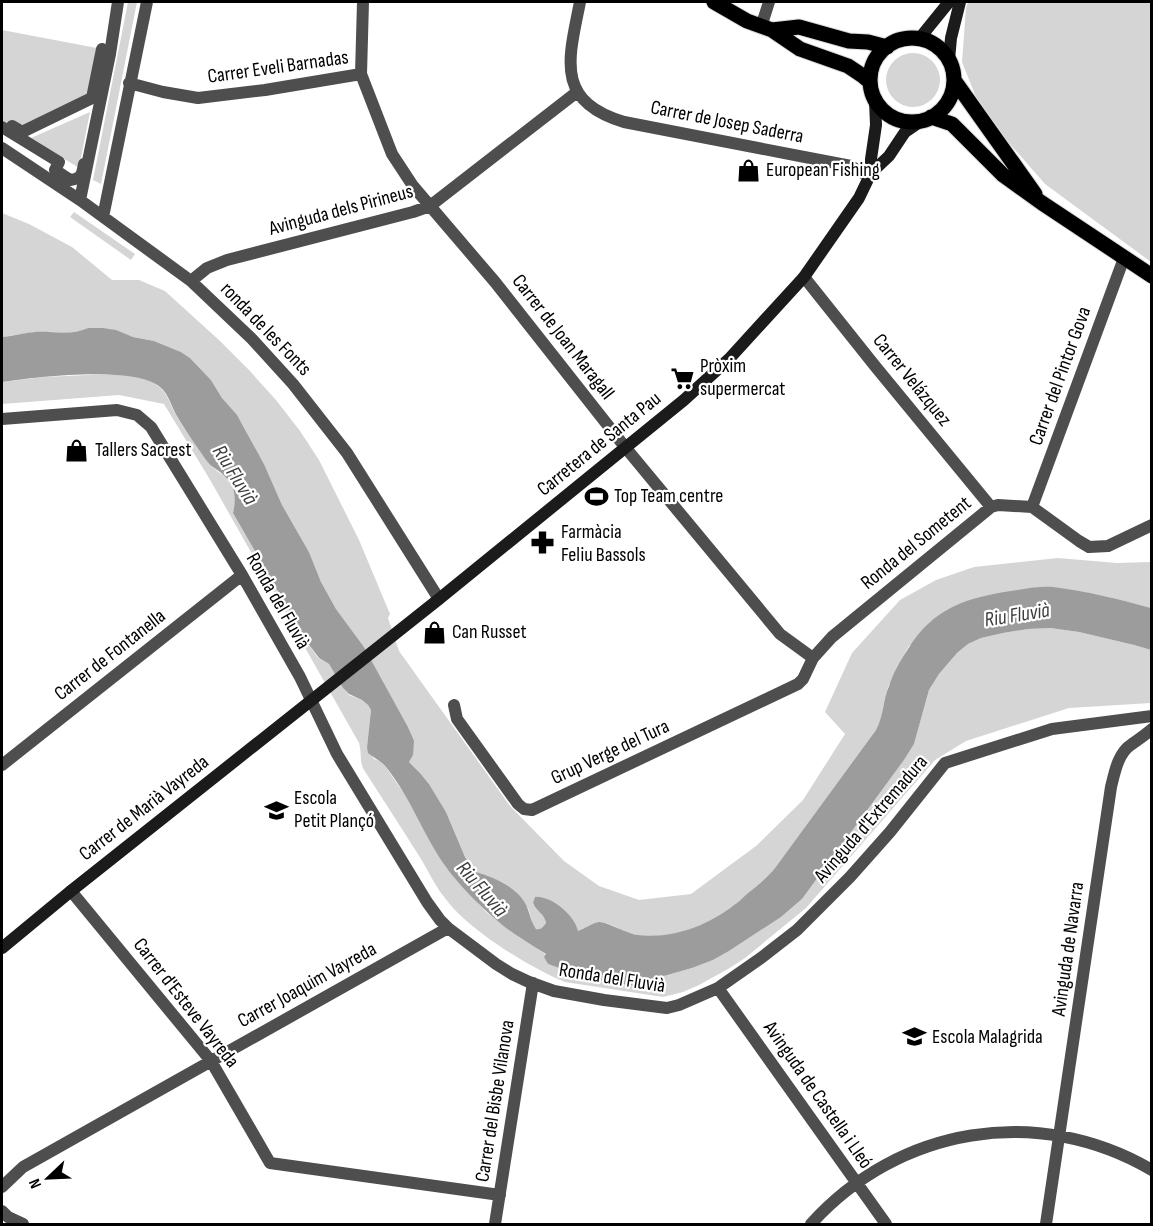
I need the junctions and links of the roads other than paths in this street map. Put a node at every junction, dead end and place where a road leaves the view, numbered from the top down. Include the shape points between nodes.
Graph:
1 (118, 2) edge
2 (147, 2) edge
3 (363, 2) edge
4 (580, 2) edge
5 (714, 2) edge
6 (769, 2) edge
7 (949, 2) edge
8 (960, 2) edge
9 (767, 29) junction
10 (919, 39) junction
11 (887, 47) junction
12 (949, 60) junction
13 (361, 74) junction
14 (954, 80) junction
15 (870, 82) junction
16 (129, 83) junction
17 (579, 94) junction
18 (875, 101) junction
19 (926, 119) junction
20 (2, 120) edge
21 (2, 127) edge
22 (2, 148) edge
23 (870, 175) junction
24 (80, 200) junction
25 (1042, 203) junction
26 (430, 206) junction
27 (103, 217) junction
28 (1124, 258) junction
29 (1152, 276) edge
30 (804, 277) junction
31 (191, 281) junction
32 (2, 419) edge
33 (625, 447) junction
34 (991, 507) junction
35 (1032, 507) junction
36 (1152, 525) edge
37 (242, 575) junction
38 (439, 599) junction
39 (813, 658) junction
40 (312, 700) junction
41 (454, 705) dead end
42 (1152, 716) edge
43 (1152, 729) edge
44 (2, 765) edge
45 (71, 891) junction
46 (448, 928) junction
47 (2, 948) edge
48 (533, 983) junction
49 (718, 988) junction
50 (211, 1061) junction
51 (1060, 1135) junction
52 (1152, 1170) edge
53 (856, 1182) junction
54 (2, 1187) edge
55 (500, 1195) junction
56 (2, 1211) edge
57 (23, 1224) edge
58 (495, 1224) edge
59 (811, 1224) edge
60 (886, 1224) edge
61 (1046, 1224) edge

1 - 24 street
2 - 16 street
3 - 13 street, Carrer de Joan Maragall
4 - 17 street via 570,54 572,78
5 - 9 main road
6 - 9 street
7 - 10 main road
8 - 12 main road
9 - 11 main road via 799,27
9 - 15 main road via 800,49 848,66
10 - 11 main road via 902,39
10 - 12 main road via 936,46
11 - 15 main road via 875,60
12 - 14 main road
13 - 16 street, Carrer Eveli Barnadas via 198,98
13 - 26 street, Carrer de Joan Maragall via 392,154
14 - 19 main road via 948,102
14 - 25 main road
15 - 18 main road
16 - 27 street
17 - 23 street, Carrer de Josep Saderra via 597,110 624,122 851,166
17 - 26 street, Avinguda dels Pirineus
18 - 19 main road via 895,118 908,122
18 - 23 main road, Carretera de Santa Pau
19 - 23 main road, Carretera de Santa Pau via 905,132
19 - 25 main road via 952,124 1003,176
20 - 21 street via 22,132 92,99 102,49 107,50 78,179 70,180 55,170 59,162
22 - 24 street, ronda de les Fonts
23 - 30 main road, Carretera de Santa Pau via 859,198
24 - 27 street, ronda de les Fonts
25 - 28 main road
26 - 31 street, Avinguda dels Pirineus via 227,260 207,268
26 - 33 street, Carrer de Joan Maragall
27 - 31 street, ronda de les Fonts
28 - 29 main road
28 - 35 street, Carrer del Pintor Gova
30 - 33 main road, Carretera de Santa Pau via 729,359
30 - 34 street, Carrer Velázquez
31 - 38 street, ronda de les Fonts via 252,339 334,436
32 - 37 street, Ronda del Fluvià via 117,410 137,415 159,438
33 - 38 main road, Carretera de Santa Pau
33 - 39 street, Carrer de Joan Maragall via 780,634
34 - 35 street, Ronda del Sometent
34 - 39 street, Ronda del Sometent via 839,631
35 - 36 street via 1089,547 1108,546
37 - 40 street, Ronda del Fluvià
37 - 44 street, Carrer de Fontanella
38 - 40 main road, Carretera de Santa Pau
39 - 41 street, Grup Verge del Tura via 798,684 532,810 518,804 457,719
40 - 45 main road, Carrer de Marià Vayreda
40 - 46 street, Ronda del Fluvià via 337,754 427,902
42 - 49 street, Avinguda d'Extremadura via 1052,729 945,763 890,832 816,912
43 - 51 street, Avinguda de Navarra via 1121,757 1111,787
45 - 47 main road, Carrer de Marià Vayreda
45 - 50 street, Carrer d'Esteve Vayreda
46 - 48 street via 496,964
46 - 50 street, Carrer Joaquim Vayreda
48 - 49 street, Ronda del Fluvià via 574,995 667,1008
48 - 55 street, Carrer del Bisbe Vilanova
49 - 53 street, Avinguda de Castella i Lleó
50 - 54 street, Carrer Joaquim Vayreda via 23,1167
50 - 55 street, Carrer d'Esteve Vayreda via 270,1163
51 - 52 street via 1104,1147
51 - 53 street via 1011,1131 946,1140 893,1160
51 - 61 street, Avinguda de Navarra
53 - 59 street
53 - 60 street, Avinguda de Castella i Lleó
55 - 58 street, Carrer del Bisbe Vilanova
56 - 57 street

